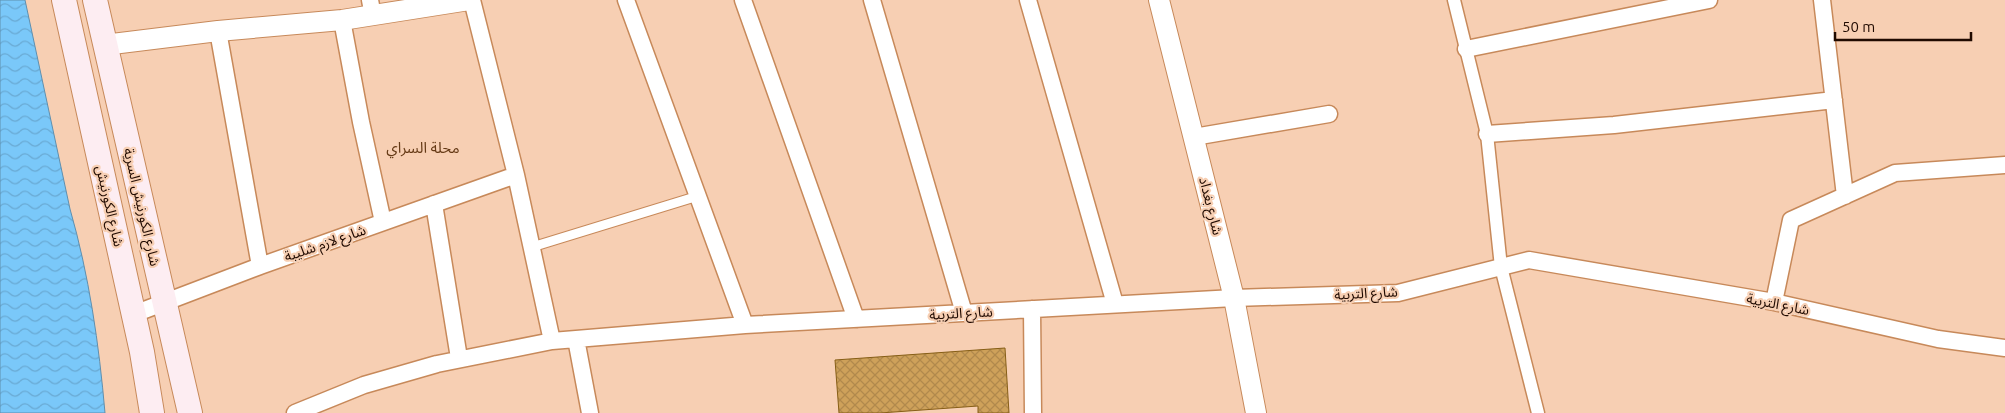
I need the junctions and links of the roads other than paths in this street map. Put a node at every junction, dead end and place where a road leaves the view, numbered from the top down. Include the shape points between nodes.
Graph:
1 (64, 0) edge
2 (94, 0) edge
3 (471, 0) edge
4 (626, 0) edge
5 (743, 0) edge
6 (872, 0) edge
7 (1028, 0) edge
8 (1160, 0) edge
9 (1454, 0) edge
10 (1709, 0) edge
11 (1822, 0) edge
12 (1661, 5) edge
13 (372, 8) edge
14 (342, 20) junction
15 (218, 31) junction
16 (104, 44) junction
17 (1466, 49) junction
18 (1834, 100) junction
19 (1329, 114) dead end
20 (1486, 134) junction
21 (1194, 137) junction
22 (2005, 165) edge
23 (516, 175) junction
24 (698, 196) junction
25 (1845, 196) junction
26 (434, 204) junction
27 (383, 222) junction
28 (532, 247) junction
29 (260, 266) junction
30 (1501, 267) junction
31 (1234, 298) junction
32 (165, 302) junction
33 (1774, 302) junction
34 (1115, 304) junction
35 (1032, 309) junction
36 (964, 313) junction
37 (134, 314) junction
38 (856, 319) junction
39 (745, 325) junction
40 (576, 339) junction
41 (552, 341) junction
42 (2005, 348) edge
43 (459, 358) junction
44 (152, 413) edge
45 (190, 413) edge
46 (295, 413) edge
47 (590, 413) edge
48 (1033, 413) edge
49 (1256, 413) edge
50 (1538, 413) edge

1 - 37 main road, شارع الكورنيش
2 - 16 main road, شارع الكورنيش السرية
3 - 13 street
3 - 23 street
4 - 24 street
5 - 38 street
6 - 36 street
7 - 34 street
8 - 21 street, شارع بغداد
9 - 17 street
10 - 12 street
11 - 18 street
12 - 17 street
13 - 14 street
14 - 15 street
14 - 27 street
15 - 16 street
15 - 29 street
16 - 32 main road, شارع الكورنيش السرية
17 - 20 street
18 - 20 street via 1614,125
18 - 25 street
19 - 21 street
20 - 30 street
21 - 31 street, شارع بغداد
22 - 25 street via 1894,173
23 - 26 street, شارع لازم شليبة
23 - 28 street
24 - 28 lane
24 - 39 street
25 - 33 street via 1791,220
26 - 27 street, شارع لازم شليبة
26 - 43 street
27 - 29 street, شارع لازم شليبة
28 - 41 street
29 - 32 street, شارع لازم شليبة
30 - 31 street, شارع التربية via 1398,293
30 - 33 street, شارع التربية via 1529,260
30 - 50 street
31 - 34 street, شارع التربية
31 - 49 street, شارع بغداد
32 - 37 street, شارع لازم شليبة
32 - 45 main road, شارع الكورنيش السرية
33 - 42 street, شارع التربية via 1938,339
34 - 35 street, شارع التربية
35 - 36 street, شارع التربية
35 - 48 street
36 - 38 street, شارع التربية
37 - 44 main road, شارع الكورنيش
38 - 39 street, شارع التربية
39 - 40 street, شارع التربية
40 - 41 street, شارع التربية
40 - 47 street
41 - 43 street, شارع التربية
43 - 46 street, شارع التربية via 364,386

